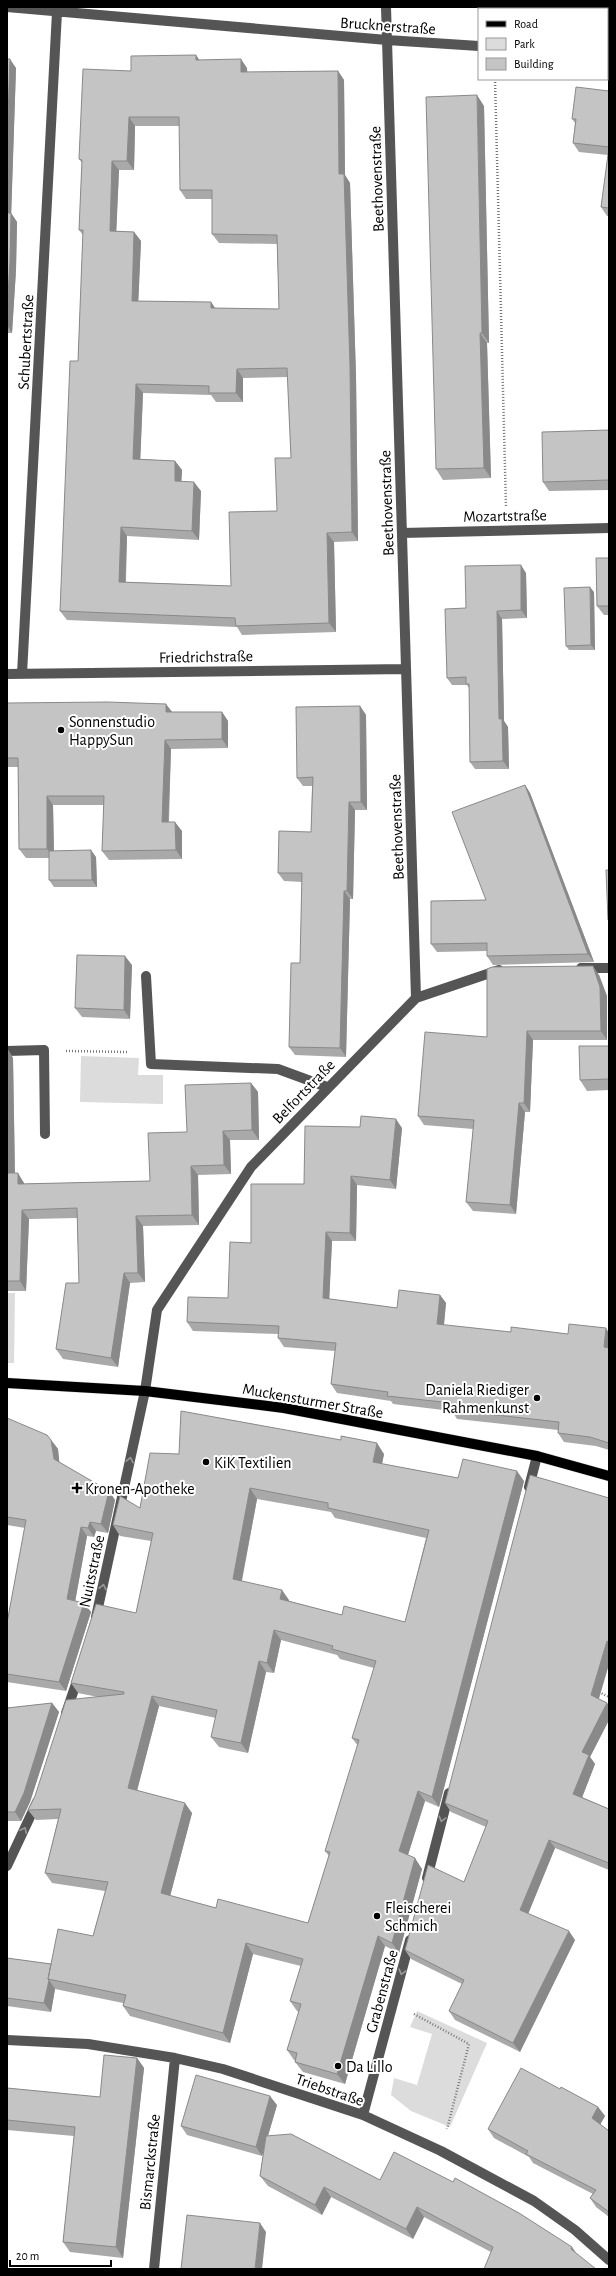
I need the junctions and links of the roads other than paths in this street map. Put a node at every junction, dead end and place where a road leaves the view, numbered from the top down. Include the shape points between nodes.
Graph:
1 (7, 7) edge
2 (386, 7) edge
3 (58, 12) junction
4 (387, 40) junction
5 (478, 46) edge
6 (609, 528) edge
7 (402, 533) junction
8 (406, 669) junction
9 (7, 674) edge
10 (22, 674) junction
11 (572, 968) edge
12 (609, 968) edge
13 (512, 970) edge
14 (146, 976) dead end
15 (416, 998) junction
16 (7, 1050) edge
17 (327, 1087) junction
18 (45, 1134) dead end
19 (7, 1383) edge
20 (145, 1391) junction
21 (537, 1456) junction
22 (609, 1476) edge
23 (527, 1494) edge
24 (94, 1625) edge
25 (83, 1661) edge
26 (63, 1721) edge
27 (452, 1784) edge
28 (41, 1789) edge
29 (7, 1866) edge
30 (424, 1890) edge
31 (414, 1928) edge
32 (7, 2040) edge
33 (175, 2058) junction
34 (363, 2115) junction
35 (609, 2260) edge
36 (154, 2269) edge

1 - 3 street, Brucknerstraße
2 - 4 street, Beethovenstraße
3 - 4 street, Brucknerstraße
3 - 10 street, Schubertstraße
4 - 5 street, Brucknerstraße
4 - 7 street, Beethovenstraße
6 - 7 street, Mozartstraße
7 - 8 street, Beethovenstraße
8 - 10 street, Friedrichstraße
8 - 15 street, Beethovenstraße
9 - 10 street, Friedrichstraße
11 - 12 street
13 - 15 street, Belfortstraße via 497,970
14 - 17 street via 151,1064 278,1069
15 - 17 street, Belfortstraße
16 - 18 street via 44,1050
17 - 20 street, Belfortstraße via 251,1167 157,1310
19 - 20 main road, Muckensturmer Straße
20 - 21 main road, Muckensturmer Straße via 284,1408
24 -> 20 street, Nuitsstraße
21 - 22 main road, Muckensturmer Straße
21 - 23 street
25 - 26 street
27 -> 30 street
29 -> 28 street
31 -> 34 street, Grabenstraße
32 - 33 street, Triebstraße via 88,2044
33 - 34 street, Triebstraße via 223,2069
33 - 36 street, Bismarckstraße
34 - 35 street, Triebstraße via 441,2151 534,2201 575,2230

